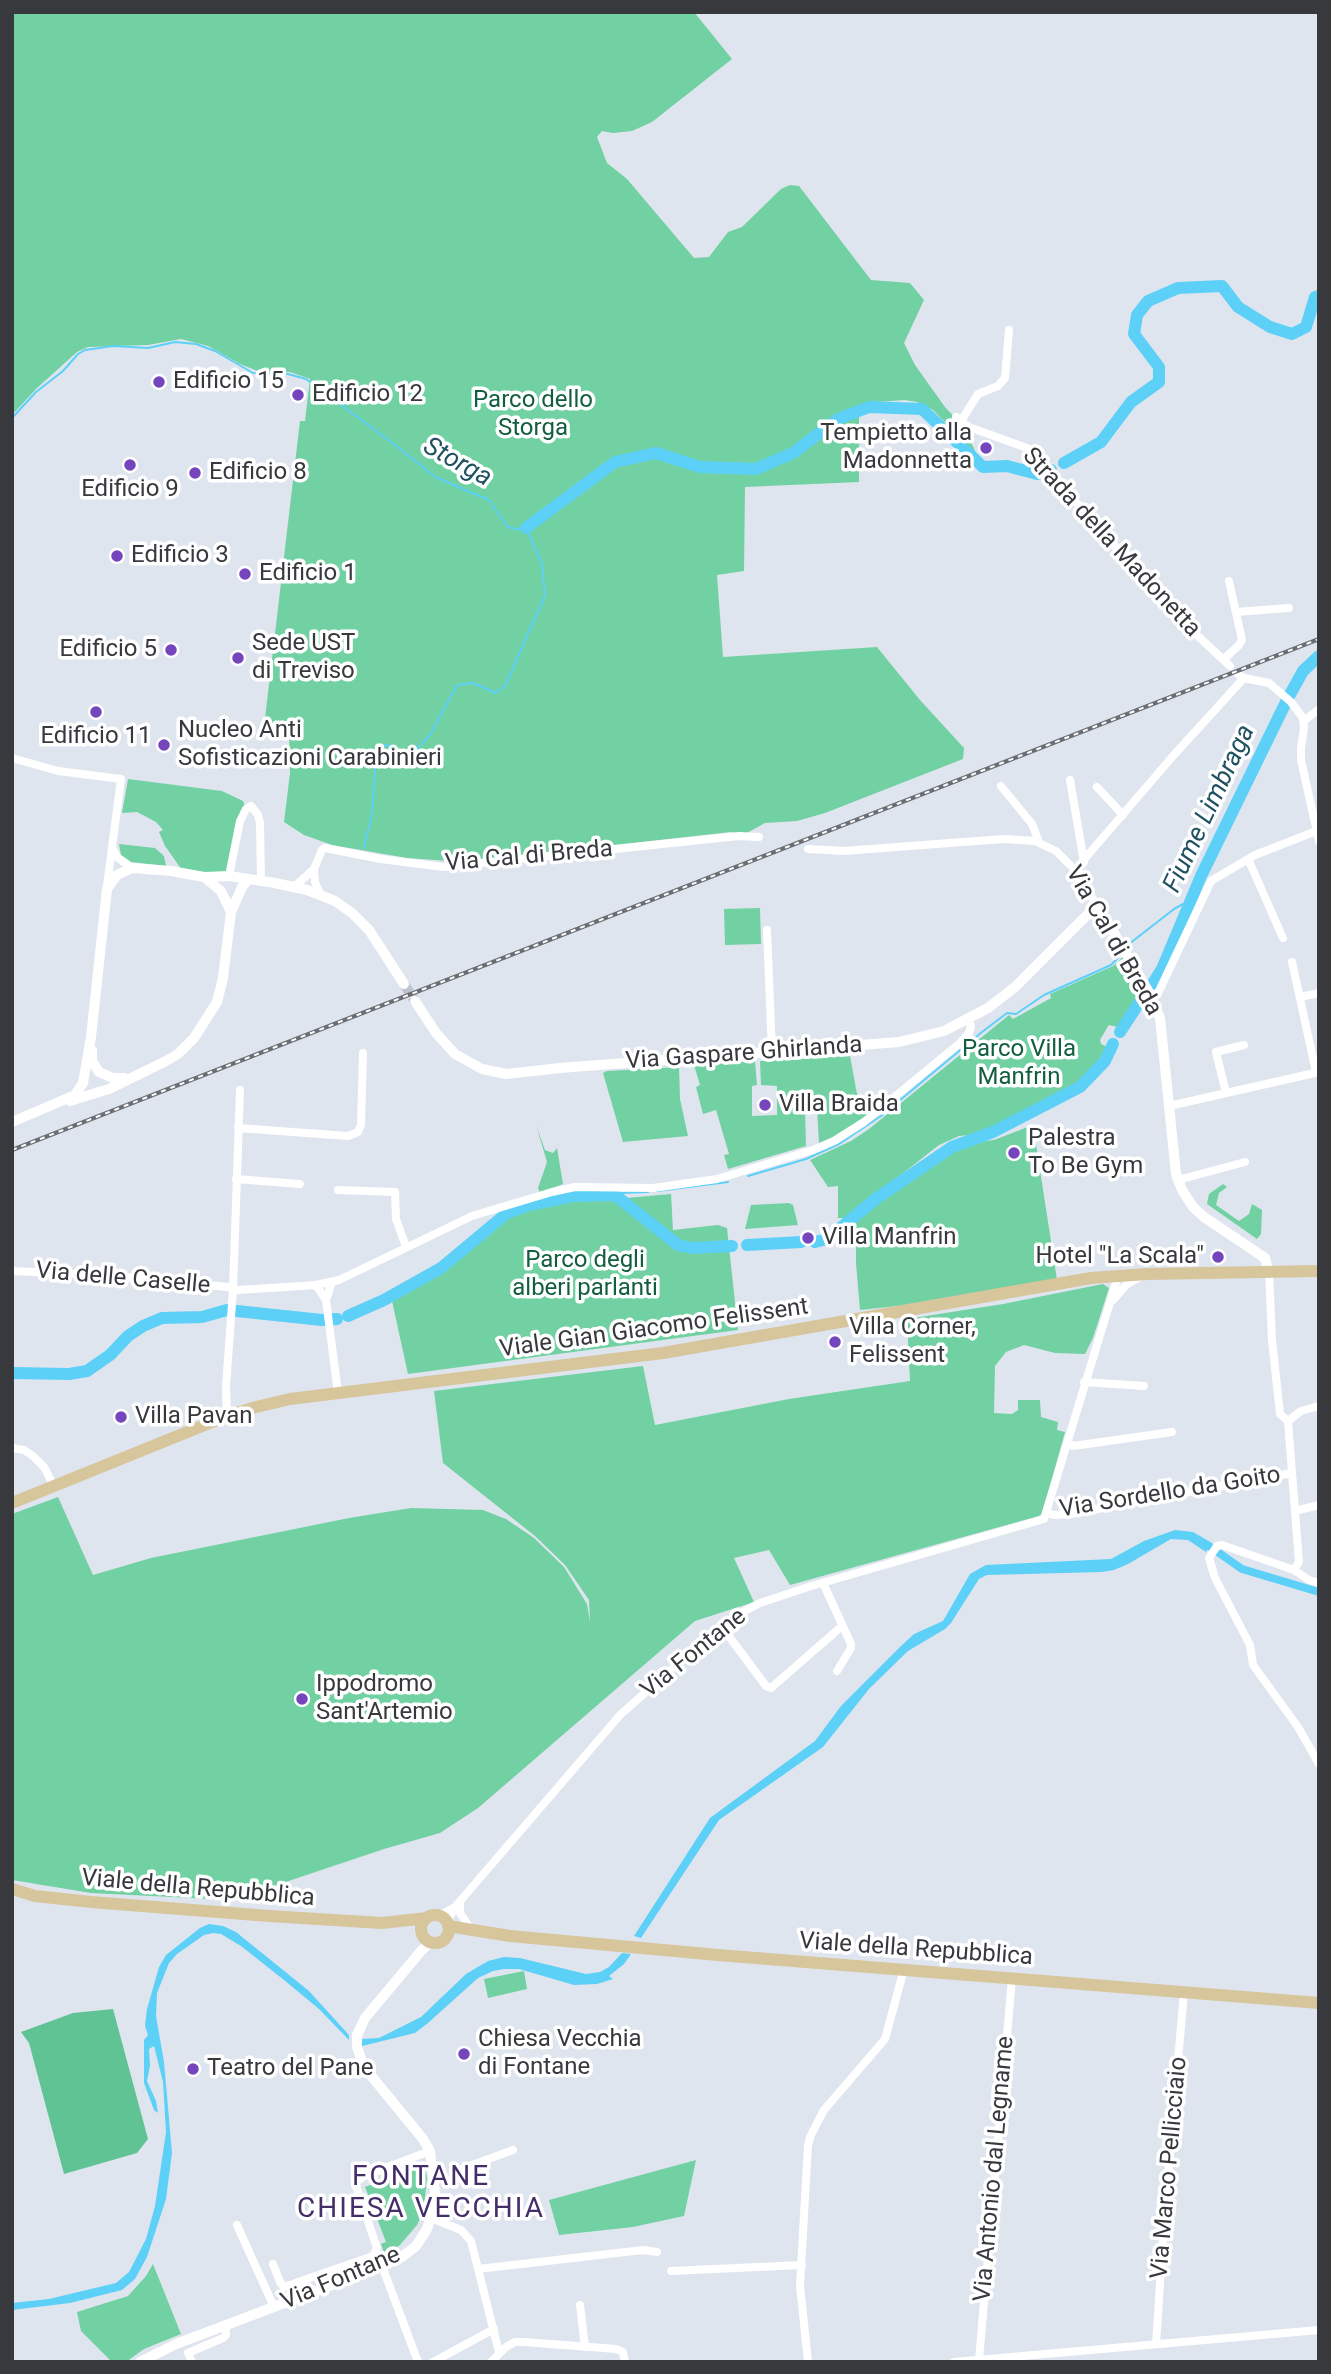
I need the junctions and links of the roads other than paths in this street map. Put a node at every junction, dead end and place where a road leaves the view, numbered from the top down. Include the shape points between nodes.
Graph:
1 (1009, 330) dead end
2 (1229, 581) dead end
3 (1289, 608) dead end
4 (1236, 612) junction
5 (1319, 709) edge
6 (1304, 722) junction
7 (12, 758) edge
8 (1070, 780) dead end
9 (1001, 786) dead end
10 (1097, 787) dead end
11 (1123, 815) junction
12 (1317, 830) edge
13 (759, 837) dead end
14 (1319, 841) edge
15 (1039, 842) junction
16 (112, 845) junction
17 (808, 849) dead end
18 (1248, 859) junction
19 (1084, 862) junction
20 (132, 868) junction
21 (314, 869) junction
22 (1075, 870) junction
23 (229, 876) junction
24 (204, 877) junction
25 (248, 880) junction
26 (261, 882) junction
27 (294, 887) junction
28 (107, 889) junction
29 (320, 894) junction
30 (231, 912) junction
31 (1100, 913) junction
32 (767, 930) dead end
33 (1283, 938) dead end
34 (1292, 962) dead end
35 (404, 984) tunnel mouth
36 (1319, 993) edge
37 (1152, 997) junction
38 (1300, 997) junction
39 (415, 1001) tunnel mouth
40 (969, 1023) junction
41 (91, 1037) junction
42 (1244, 1045) dead end
43 (772, 1052) junction
44 (363, 1053) dead end
45 (1317, 1072) edge
46 (139, 1074) junction
47 (240, 1090) dead end
48 (1226, 1093) junction
49 (1169, 1105) junction
50 (50, 1107) junction
51 (12, 1122) edge
52 (238, 1129) junction
53 (1244, 1162) dead end
54 (236, 1179) junction
55 (1178, 1180) junction
56 (300, 1184) dead end
57 (338, 1190) dead end
58 (406, 1247) junction
59 (1253, 1250) junction
60 (12, 1270) edge
61 (1319, 1271) edge
62 (1252, 1272) junction
63 (1269, 1272) junction
64 (1147, 1274) junction
65 (1118, 1276) junction
66 (332, 1282) junction
67 (316, 1285) junction
68 (233, 1290) junction
69 (326, 1300) junction
70 (1110, 1305) junction
71 (1084, 1382) junction
72 (1144, 1386) dead end
73 (338, 1393) junction
74 (1319, 1406) edge
75 (227, 1416) junction
76 (1288, 1421) junction
77 (1172, 1432) dead end
78 (1068, 1443) junction
79 (12, 1448) edge
80 (1293, 1472) junction
81 (54, 1486) junction
82 (12, 1503) edge
83 (1319, 1505) edge
84 (1295, 1511) junction
85 (1048, 1513) junction
86 (1294, 1570) junction
87 (823, 1583) junction
88 (1319, 1583) edge
89 (842, 1626) junction
90 (722, 1627) junction
91 (837, 1671) dead end
92 (1319, 1764) edge
93 (12, 1889) edge
94 (457, 1904) junction
95 (382, 1923) junction
96 (442, 1924) junction
97 (472, 1930) junction
98 (510, 1936) junction
99 (425, 1941) junction
100 (904, 1969) junction
101 (1012, 1978) junction
102 (1184, 1992) junction
103 (1319, 2003) edge
104 (513, 2150) dead end
105 (430, 2151) junction
106 (456, 2171) dead end
107 (431, 2218) junction
108 (237, 2225) dead end
109 (657, 2252) dead end
110 (273, 2264) dead end
111 (349, 2264) junction
112 (802, 2265) junction
113 (382, 2266) junction
114 (478, 2269) junction
115 (671, 2271) dead end
116 (353, 2277) junction
117 (580, 2305) dead end
118 (274, 2307) junction
119 (226, 2325) junction
120 (494, 2329) junction
121 (1319, 2330) edge
122 (515, 2342) junction
123 (176, 2344) junction
124 (1156, 2344) junction
125 (585, 2347) junction
126 (503, 2349) junction
127 (190, 2358) edge
128 (979, 2360) junction
129 (140, 2362) edge
130 (418, 2362) edge
131 (433, 2362) edge
132 (491, 2362) edge
133 (625, 2362) edge
134 (808, 2362) edge
135 (954, 2362) edge

1 - 4 street, Strada della Madonetta via 1005,378 978,394 958,419 1027,448 1156,597 1227,662 1242,640
2 - 4 street, Strada della Madonetta
3 - 4 street, Strada della Madonetta
5 - 6 street
6 - 11 street via 1288,699 1266,681 1241,676
6 - 12 street via 1300,753
7 - 16 street via 58,771 121,779
8 - 19 street
9 - 15 street, Via Cal di Breda via 1032,824
10 - 11 street
11 - 19 street
12 - 14 street
12 - 18 street
13 - 21 street, Via Cal di Breda via 443,867 325,848
15 - 17 street via 1004,839 843,851
15 - 22 street, Via Cal di Breda
16 - 20 street via 117,857
16 - 28 street
18 - 33 street
18 - 37 street via 1208,885 1159,991
19 - 22 street
20 - 24 street
20 - 28 street via 117,875
21 - 27 street, Via Cal di Breda
21 - 29 street
22 - 31 street, Via Cal di Breda
23 - 24 street
23 - 25 street
23 - 26 street via 240,821 251,806 260,824
24 - 30 street via 221,891
25 - 26 street
25 - 30 street
26 - 27 street
27 - 29 street
28 - 41 street
29 - 35 street via 360,920
30 - 46 street via 217,1002 178,1054
31 - 37 street, Via Cal di Breda
31 - 40 street, Via Gaspare Ghirlanda
32 - 43 street
34 - 38 street
36 - 38 street
37 - 49 street, Via Cal di Breda via 1163,1029
38 - 45 street
39 - 43 street, Via Gaspare Ghirlanda via 455,1054 496,1073
40 - 43 street, Via Gaspare Ghirlanda via 912,1040
40 - 58 street, Via delle Caselle via 969,1033 960,1043 878,1111 813,1150 710,1180 653,1188 575,1187 552,1192 481,1212
41 - 46 street via 92,1061 99,1072 113,1079
41 - 50 street via 83,1083 75,1094
42 - 48 street via 1216,1052
44 - 52 street via 358,1132 348,1136
45 - 48 street
46 - 50 street
47 - 52 street
48 - 49 street
49 - 55 street, Via Cal di Breda
50 - 51 street
52 - 54 street
53 - 55 street
54 - 56 street
54 - 68 street
55 - 59 street, Via Cal di Breda via 1193,1208
57 - 58 street via 395,1192 396,1219
58 - 66 street, Via delle Caselle
59 - 62 street
59 - 63 street, Via Cal di Breda via 1265,1258
60 - 68 street, Via delle Caselle
61 - 63 main road, Viale Gian Giacomo Felissent
62 - 63 main road, Viale Gian Giacomo Felissent
62 - 64 main road, Viale Gian Giacomo Felissent
63 - 76 street via 1280,1413
64 - 65 main road, Viale Gian Giacomo Felissent
64 - 70 street via 1127,1284
65 - 70 street
65 - 73 main road, Viale Gian Giacomo Felissent via 663,1353
66 - 67 street, Via delle Caselle
66 - 69 street
67 - 68 street, Via delle Caselle
67 - 69 street
68 - 75 street
69 - 73 street
70 - 71 street
71 - 72 street
71 - 78 street
73 - 75 main road, Viale Gian Giacomo Felissent via 271,1403
74 - 76 street
75 - 81 main road, Viale Gian Giacomo Felissent
76 - 80 street
77 - 78 street via 1073,1446
78 - 85 street
79 - 81 street via 33,1456
80 - 84 street
80 - 85 street, Via Sordello da Goito via 1070,1514
81 - 82 main road, Viale Gian Giacomo Felissent
83 - 84 street
84 - 86 street via 1299,1562
85 - 87 street, Via Fontane via 1039,1522
86 - 88 street
86 - 92 street via 1228,1547 1217,1546 1209,1558 1250,1644 1253,1665
87 - 89 street
87 - 90 street, Via Fontane via 760,1603
89 - 90 street via 771,1689
89 - 91 street via 851,1648
90 - 94 street, Via Fontane via 620,1715
93 - 95 main road, Viale della Repubblica via 91,1902
94 - 96 street, Via Fontane
94 - 97 street
95 - 96 main road, Viale della Repubblica
95 - 99 main road, Viale della Repubblica
96 - 97 main road, Viale della Repubblica
96 - 98 main road, Viale della Repubblica
96 - 99 main road, Viale della Repubblica via 441,1942
96 - 99 main road via 422,1924
97 - 98 main road, Viale della Repubblica
98 - 100 main road, Viale della Repubblica
99 - 105 street, Via Fontane via 365,2018 357,2047 364,2067
100 - 101 main road, Viale della Repubblica
100 - 112 street via 885,2039 824,2110 811,2135
101 - 102 main road, Viale della Repubblica
101 - 128 street, Via Antonio dal Legname
102 - 103 main road, Viale della Repubblica
102 - 124 street, Via Marco Pellicciaio
104 - 106 street
105 - 107 street, Via Fontane via 436,2201
105 - 111 street via 356,2180 354,2187 377,2248 373,2256
107 - 113 street, Via Fontane via 416,2246
107 - 114 street via 468,2236
108 - 118 street
109 - 114 street
110 - 111 street via 284,2287
111 - 116 street
112 - 115 street
112 - 134 street via 800,2302
113 - 116 street, Via Fontane
113 - 130 street
114 - 120 street
116 - 118 street, Via Fontane
117 - 125 street
118 - 119 street, Via Fontane
119 - 123 street, Via Fontane
119 - 127 street via 223,2337
120 - 122 street
120 - 126 street
120 - 131 street
121 - 124 street
122 - 125 street
122 - 126 street
123 - 127 street
123 - 129 street, Via Fontane
124 - 128 street
125 - 133 street via 620,2350
126 - 132 street
128 - 135 street

